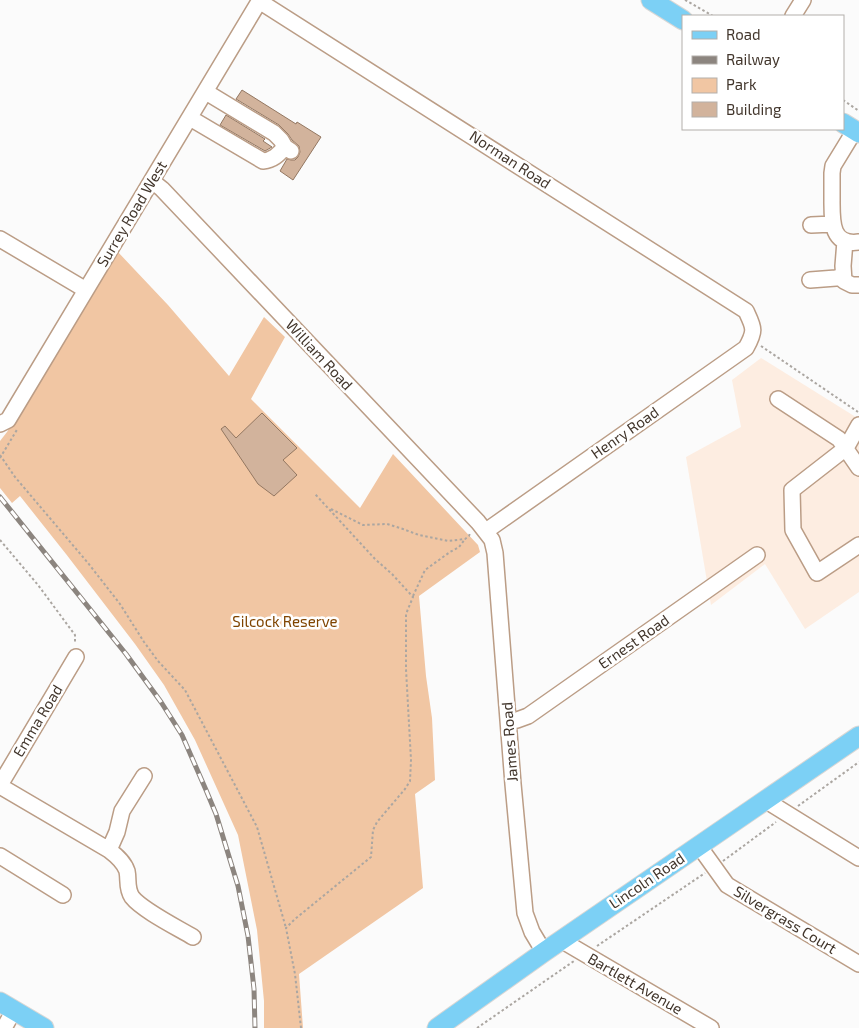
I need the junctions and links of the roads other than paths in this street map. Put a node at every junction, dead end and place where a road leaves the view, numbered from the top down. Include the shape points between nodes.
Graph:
1 (260, 0) edge
2 (651, 0) edge
3 (803, 0) edge
4 (793, 15) edge
5 (682, 19) edge
6 (206, 92) junction
7 (190, 118) junction
8 (852, 129) edge
9 (152, 181) junction
10 (832, 224) junction
11 (811, 225) dead end
12 (0, 239) edge
13 (852, 242) edge
14 (843, 276) junction
15 (810, 280) dead end
16 (859, 285) edge
17 (86, 290) junction
18 (752, 333) joint
19 (778, 399) dead end
20 (0, 424) edge
21 (859, 425) edge
22 (846, 448) junction
23 (859, 468) edge
24 (482, 526) junction
25 (859, 545) edge
26 (757, 555) dead end
27 (76, 657) road end
28 (509, 721) junction
29 (859, 736) edge
30 (144, 776) dead end
31 (0, 786) edge
32 (766, 800) junction
33 (699, 846) junction
34 (110, 850) junction
35 (0, 856) edge
36 (859, 858) edge
37 (63, 895) dead end
38 (193, 937) dead end
39 (561, 940) junction
40 (544, 952) junction
41 (859, 964) edge
42 (7, 1006) edge
43 (4, 1028) edge
44 (43, 1028) edge
45 (436, 1028) edge
46 (710, 1028) edge

1 - 6 street, Surrey Road West
1 - 18 street, Norman Road via 746,310
2 - 5 main road
3 - 4 street
6 - 7 street, Surrey Road West
6 - 7 street via 274,133 288,149 268,161 262,161
7 - 9 street, Surrey Road West
8 - 10 street via 833,166
9 - 17 street, Surrey Road West
9 - 24 street, William Road
10 - 11 street
10 - 13 street via 840,238
12 - 17 street
13 - 14 street
14 - 15 street
14 - 16 street via 847,283
17 - 20 street, Surrey Road West via 8,420
18 - 24 street, Henry Road via 746,348
19 - 22 street via 830,432
21 - 22 street
22 - 23 street
22 - 25 street via 792,490 793,530 816,573
24 - 28 street, James Road via 492,540 494,553
26 - 28 street, Ernest Road via 528,716
27 - 31 street, Emma Road
28 - 40 street, James Road via 525,913
29 - 32 main road, Lincoln Road
30 - 34 street via 122,811
31 - 34 street
32 - 33 main road, Lincoln Road
32 - 36 street
33 - 39 main road, Lincoln Road
33 - 41 street, Silvergrass Court via 726,885
34 - 38 street via 123,862 128,889 136,902
35 - 37 street
39 - 40 main road, Lincoln Road
39 - 46 street, Bartlett Avenue
40 - 45 main road, Lincoln Road
42 - 43 street
42 - 44 main road

